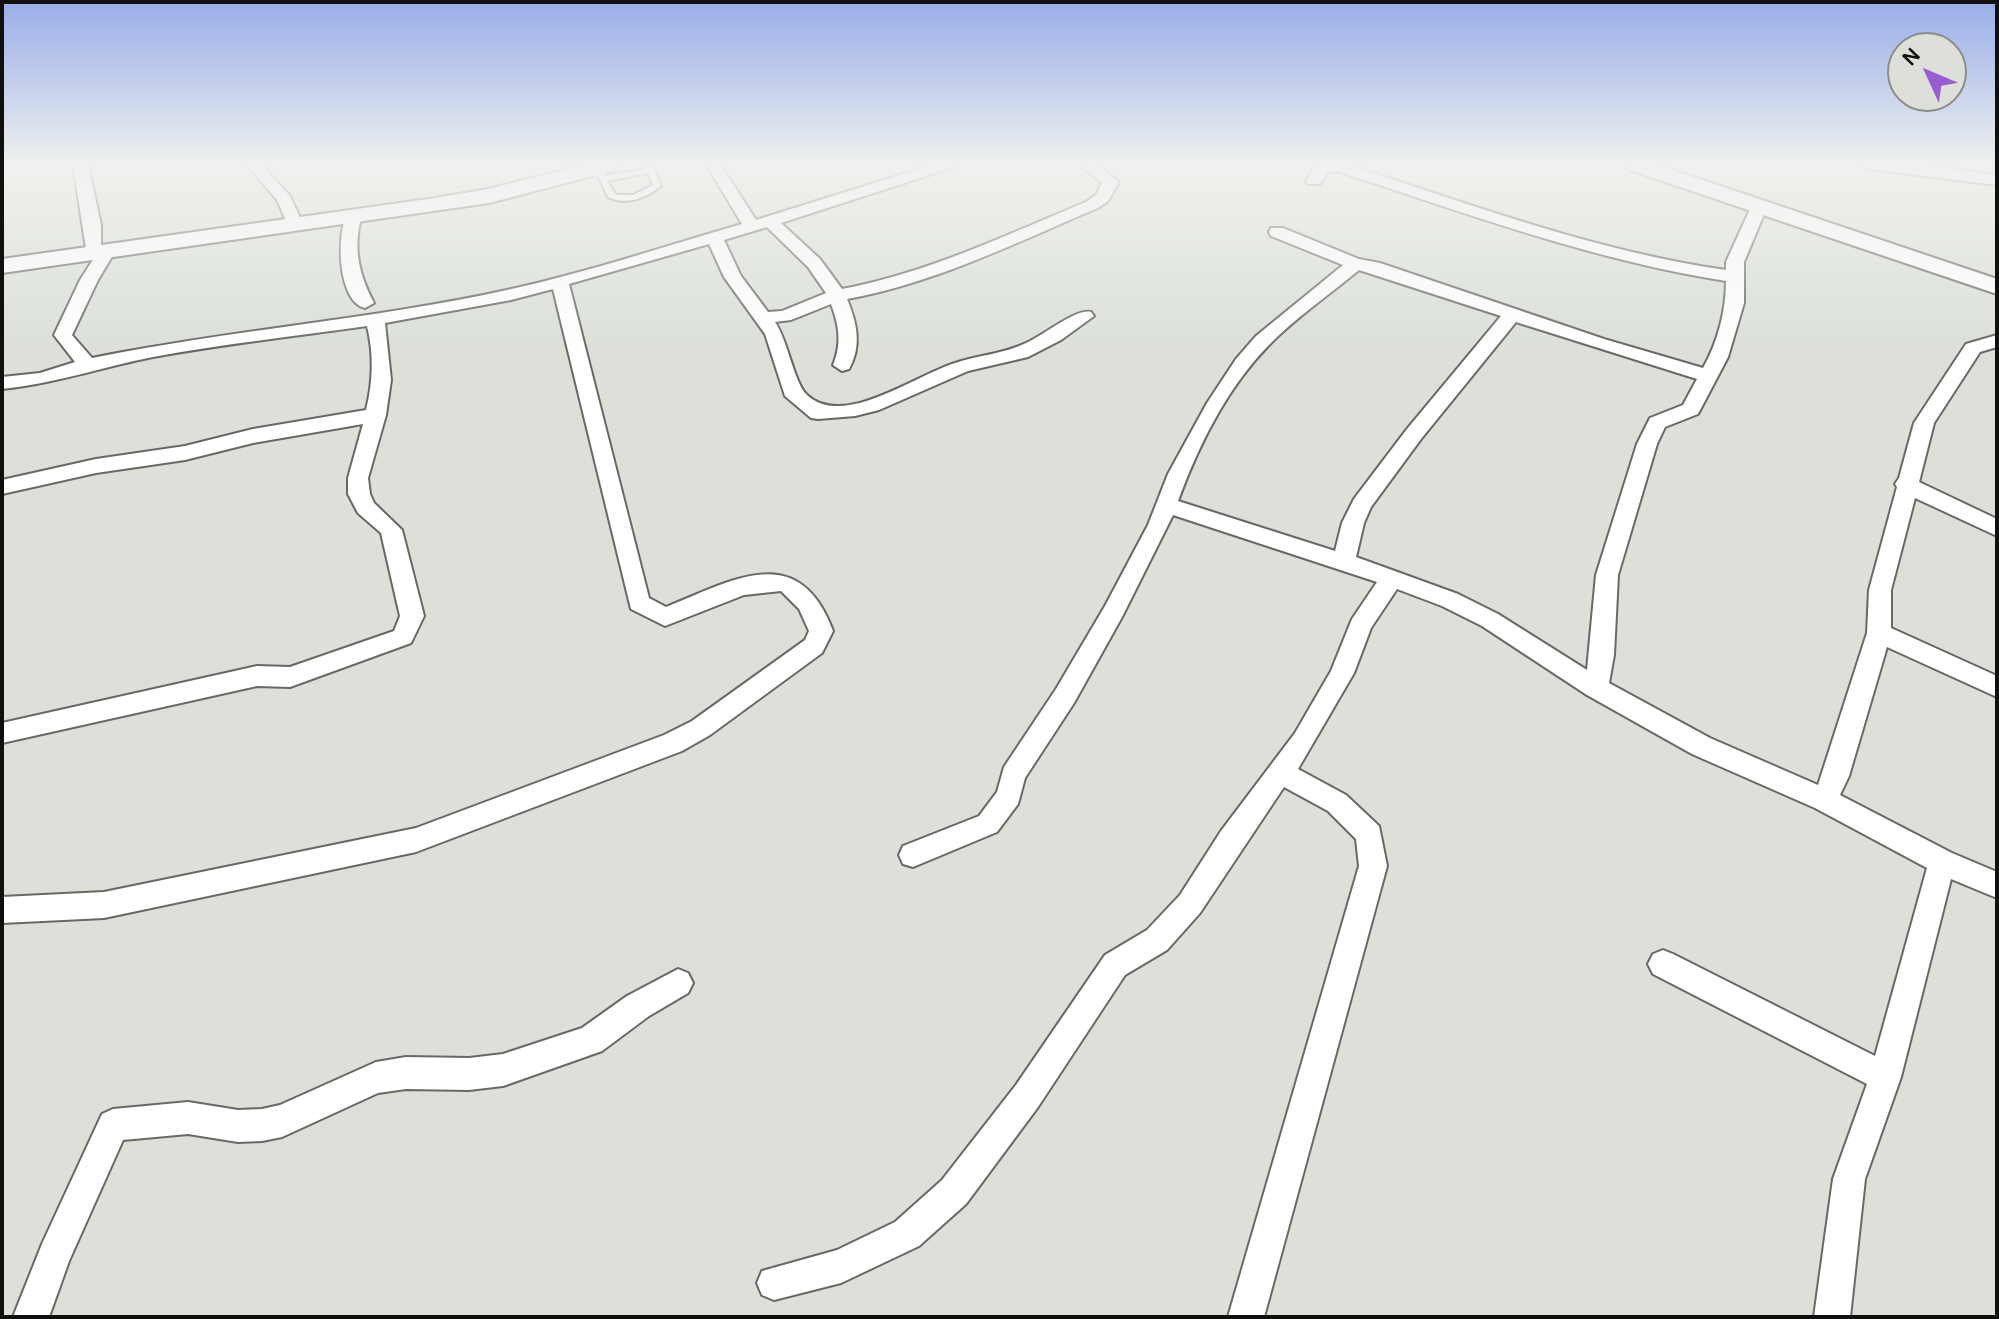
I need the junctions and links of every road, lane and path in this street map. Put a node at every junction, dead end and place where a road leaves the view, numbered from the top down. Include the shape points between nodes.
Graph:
1 (93, 226) edge
2 (296, 226) joint
3 (299, 226) edge
4 (351, 226) edge
5 (753, 226) edge
6 (764, 226) edge
7 (1043, 226) edge
8 (1519, 226) edge
9 (1750, 226) edge
10 (1814, 226) edge
11 (1277, 232) dead end
12 (715, 238) junction
13 (101, 250) junction
14 (1355, 264) junction
15 (2, 266) edge
16 (1735, 277) junction
17 (560, 283) junction
18 (1997, 287) edge
19 (835, 296) junction
20 (370, 311) junction
21 (1513, 314) junction
22 (1085, 316) dead end
23 (764, 318) junction
24 (1997, 341) edge
25 (87, 365) junction
26 (842, 365) dead end
27 (1708, 376) junction
28 (2, 383) edge
29 (376, 415) junction
30 (1905, 484) junction
31 (2, 487) edge
32 (1166, 505) junction
33 (1997, 528) edge
34 (1344, 562) junction
35 (1392, 579) junction
36 (1879, 633) junction
37 (1997, 687) edge
38 (1596, 688) junction
39 (2, 733) edge
40 (1280, 772) junction
41 (1824, 800) junction
42 (913, 855) dead end
43 (1942, 862) junction
44 (1997, 885) edge
45 (2, 910) edge
46 (1663, 964) dead end
47 (678, 983) dead end
48 (1885, 1077) junction
49 (774, 1283) dead end
50 (31, 1317) edge
51 (1246, 1317) edge
52 (1832, 1317) edge

1 - 13 street
2 - 3 street
2 - 13 street
4 - 20 street via 351,276
5 - 12 street
6 - 19 street via 827,278
7 - 19 street via 937,270
8 - 16 street via 1663,266
9 - 16 street
10 - 18 street
11 - 14 street
12 - 17 street
12 - 23 street via 733,277
13 - 15 street
13 - 25 street via 63,335
14 - 21 street
14 - 32 street via 1291,314 1243,363 1201,428
16 - 27 street via 1735,303
17 - 20 street
17 - 45 street via 639,603 665,617 740,589 782,582 816,616 821,631 814,646 673,743 416,840 104,905
19 - 23 street via 802,311
19 - 26 street via 850,337
20 - 25 street
20 - 29 street via 383,345
21 - 27 street
21 - 34 street via 1362,504
22 - 23 street via 1037,346 968,364 873,405 830,414 811,411 795,396
24 - 30 street via 1973,348 1924,423
25 - 28 street via 41,379
27 - 38 street via 1691,409 1657,423 1647,444 1607,575
29 - 31 street
29 - 39 street via 358,478 359,494 366,508 391,530 412,616 403,637 290,677 257,676
30 - 33 street
30 - 36 street via 1880,590
32 - 34 street
32 - 42 street via 1088,658 1013,775 1009,796 988,824
34 - 35 street
35 - 38 street via 1476,612
35 - 40 street via 1360,625 1304,740
36 - 37 street
36 - 41 street
38 - 41 street via 1701,746
40 - 49 street via 1174,924 1115,965 954,1192 907,1234 841,1266
40 - 51 street via 1337,803 1369,834 1373,866
41 - 43 street
43 - 44 street
43 - 48 street
46 - 48 street
47 - 50 street via 591,1040 503,1070 376,1078 262,1125 188,1118 113,1125
48 - 52 street via 1849,1179

